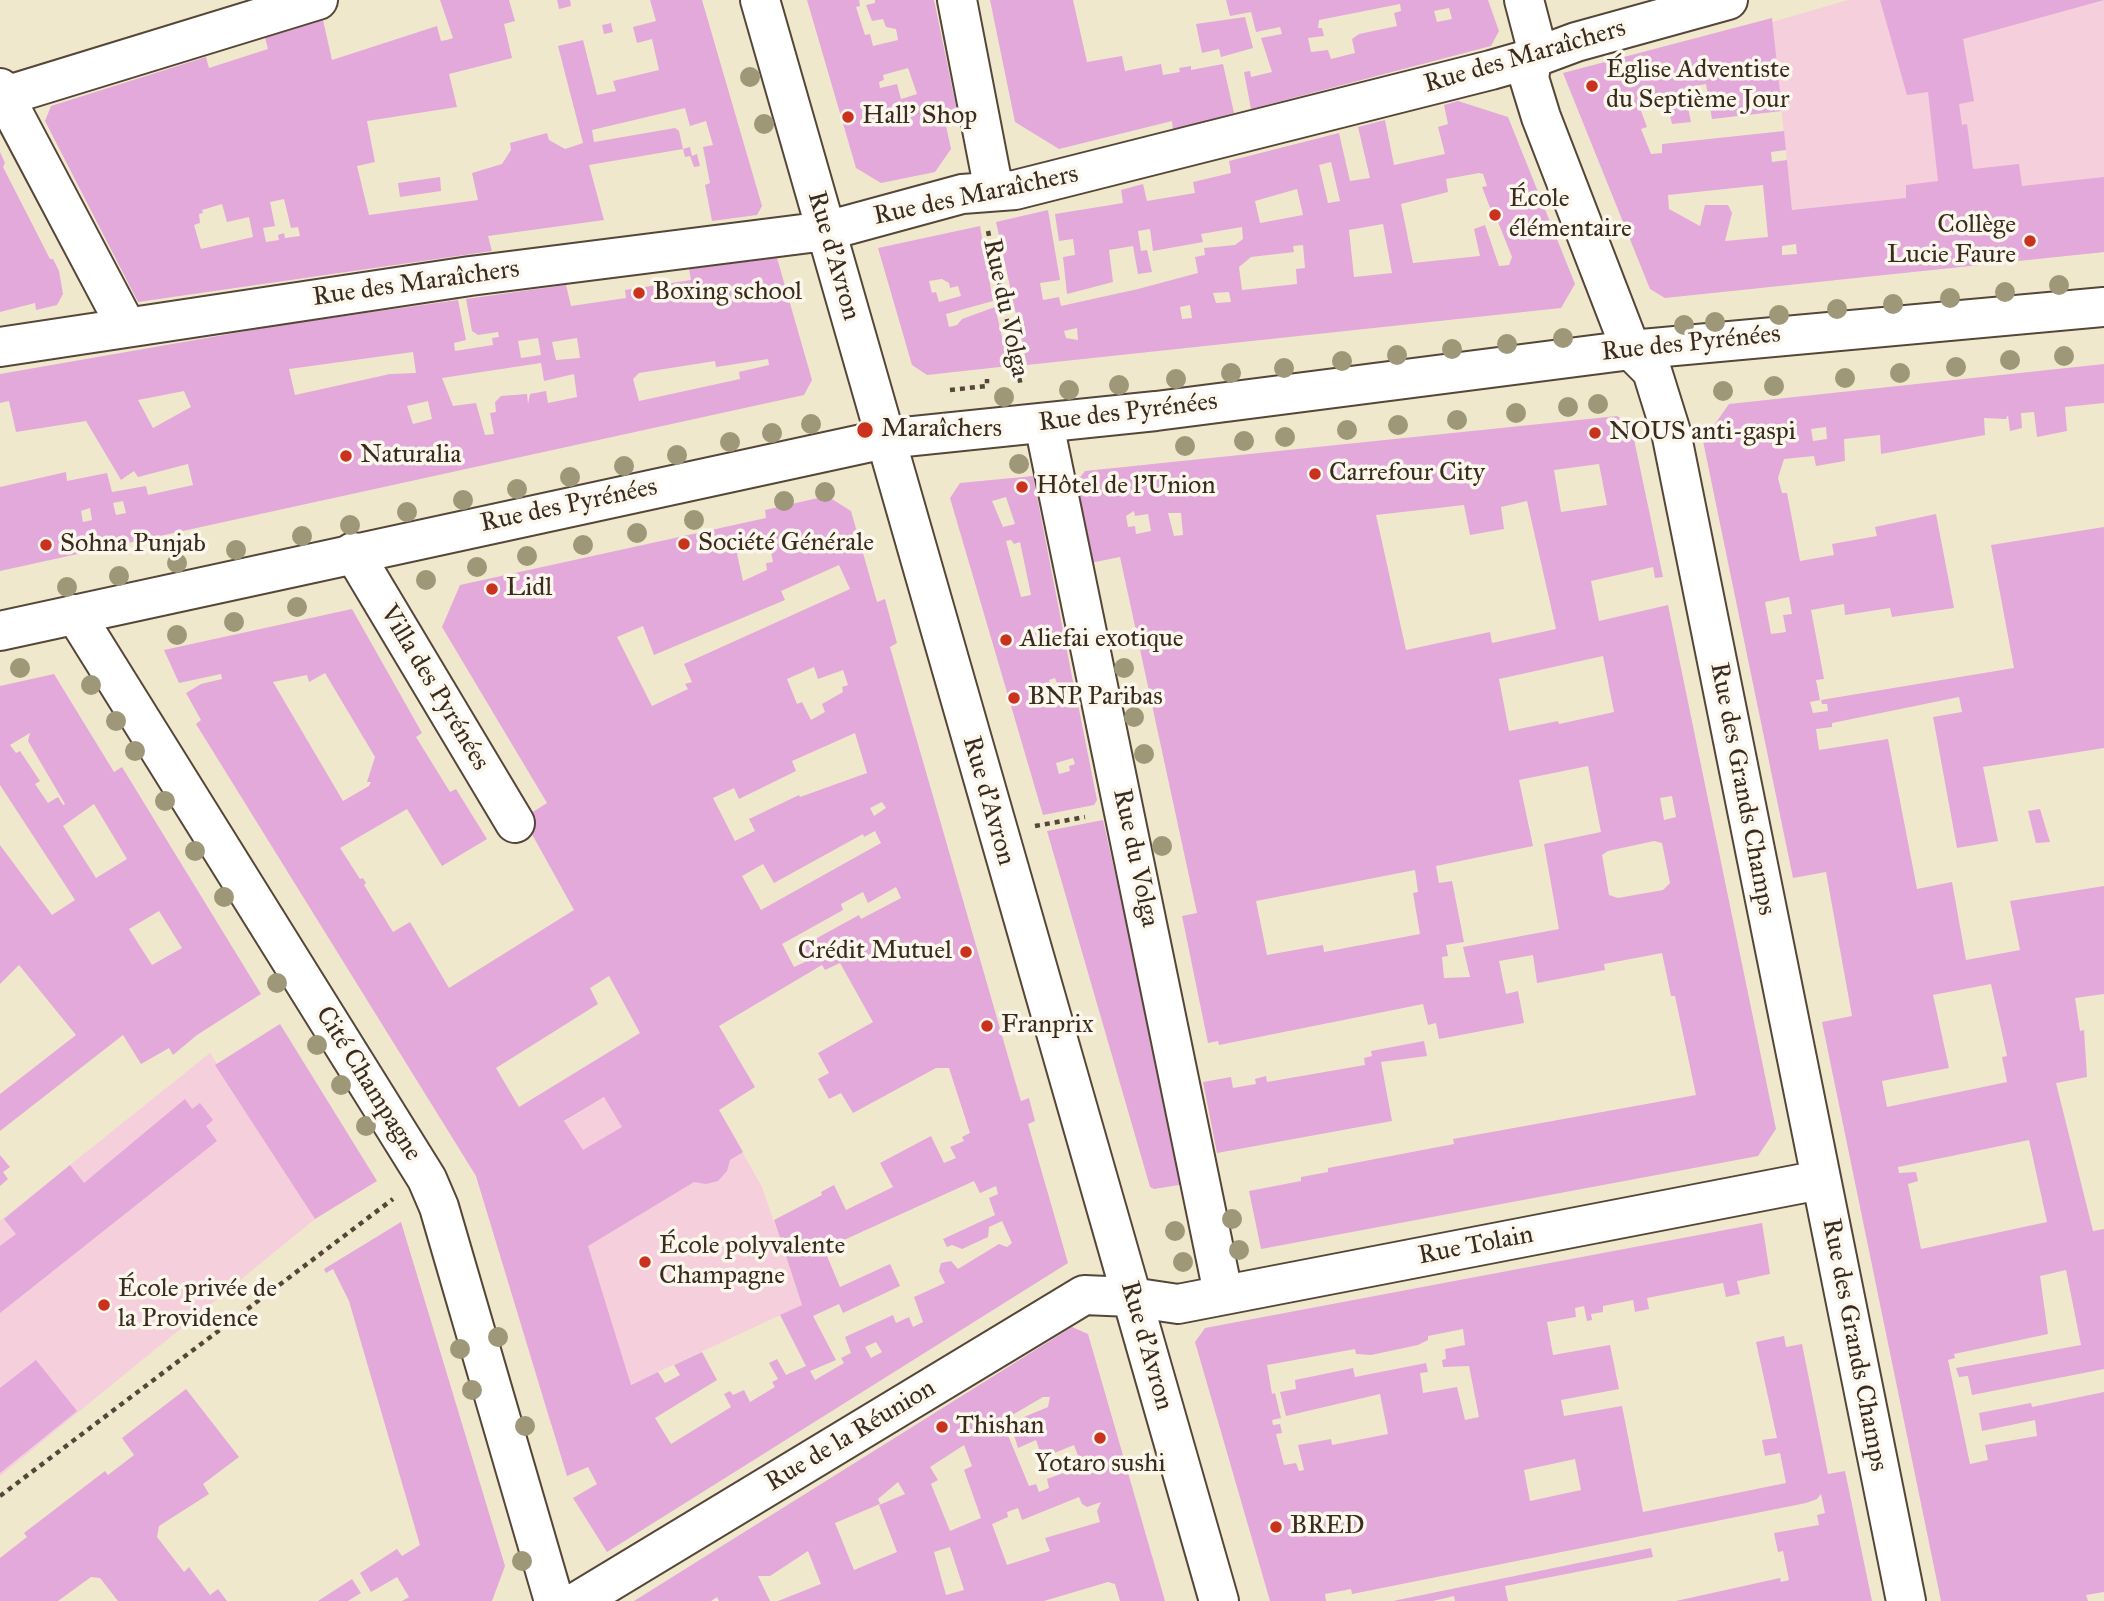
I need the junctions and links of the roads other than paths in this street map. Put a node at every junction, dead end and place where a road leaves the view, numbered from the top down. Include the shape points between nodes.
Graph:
1 (318, 0) edge
2 (760, 0) edge
3 (957, 0) edge
4 (1524, 0) edge
5 (1728, 0) edge
6 (1533, 58) junction
7 (2, 92) edge
8 (987, 192) junction
9 (826, 231) junction
10 (2104, 307) edge
11 (126, 326) junction
12 (0, 347) edge
13 (1630, 349) junction
14 (1037, 424) junction
15 (885, 439) junction
16 (353, 552) junction
17 (75, 614) junction
18 (0, 631) edge
19 (515, 823) dead end
20 (1820, 1180) junction
21 (1223, 1293) junction
22 (1131, 1297) junction
23 (554, 1601) edge
24 (578, 1601) edge
25 (1219, 1601) edge
26 (1906, 1601) edge

1 - 7 street
2 - 9 street, Rue d'Avron
3 - 8 street
4 - 6 street, Rue des Grands Champs via 1535,42
5 - 6 street, Rue des Maraîchers via 1576,41
6 - 8 street, Rue des Maraîchers via 1015,190
6 - 13 street, Rue des Grands Champs via 1529,78 1541,117
7 - 11 street
8 - 9 street, Rue des Maraîchers
9 - 11 street, Rue des Maraîchers
9 - 15 street, Rue d'Avron
10 - 13 street, Rue des Pyrénées
11 - 12 street, Rue des Maraîchers
13 - 14 street, Rue des Pyrénées
13 - 20 street, Rue des Grands Champs via 1652,371 1671,432
14 - 15 street, Rue des Pyrénées
14 - 21 street, Rue du Volga via 1125,809
15 - 16 street, Rue des Pyrénées
15 - 22 street, Rue d'Avron
16 - 17 street, Rue des Pyrénées
16 - 19 street, Villa des Pyrénées
17 - 18 street, Rue des Pyrénées
17 - 23 street, Cité Champagne via 427,1179
20 - 21 street, Rue Tolain
20 - 26 street, Rue des Grands Champs
21 - 22 street, Rue Tolain via 1178,1304
22 - 24 street, Rue de la Réunion via 1084,1295
22 - 25 street, Rue d'Avron

